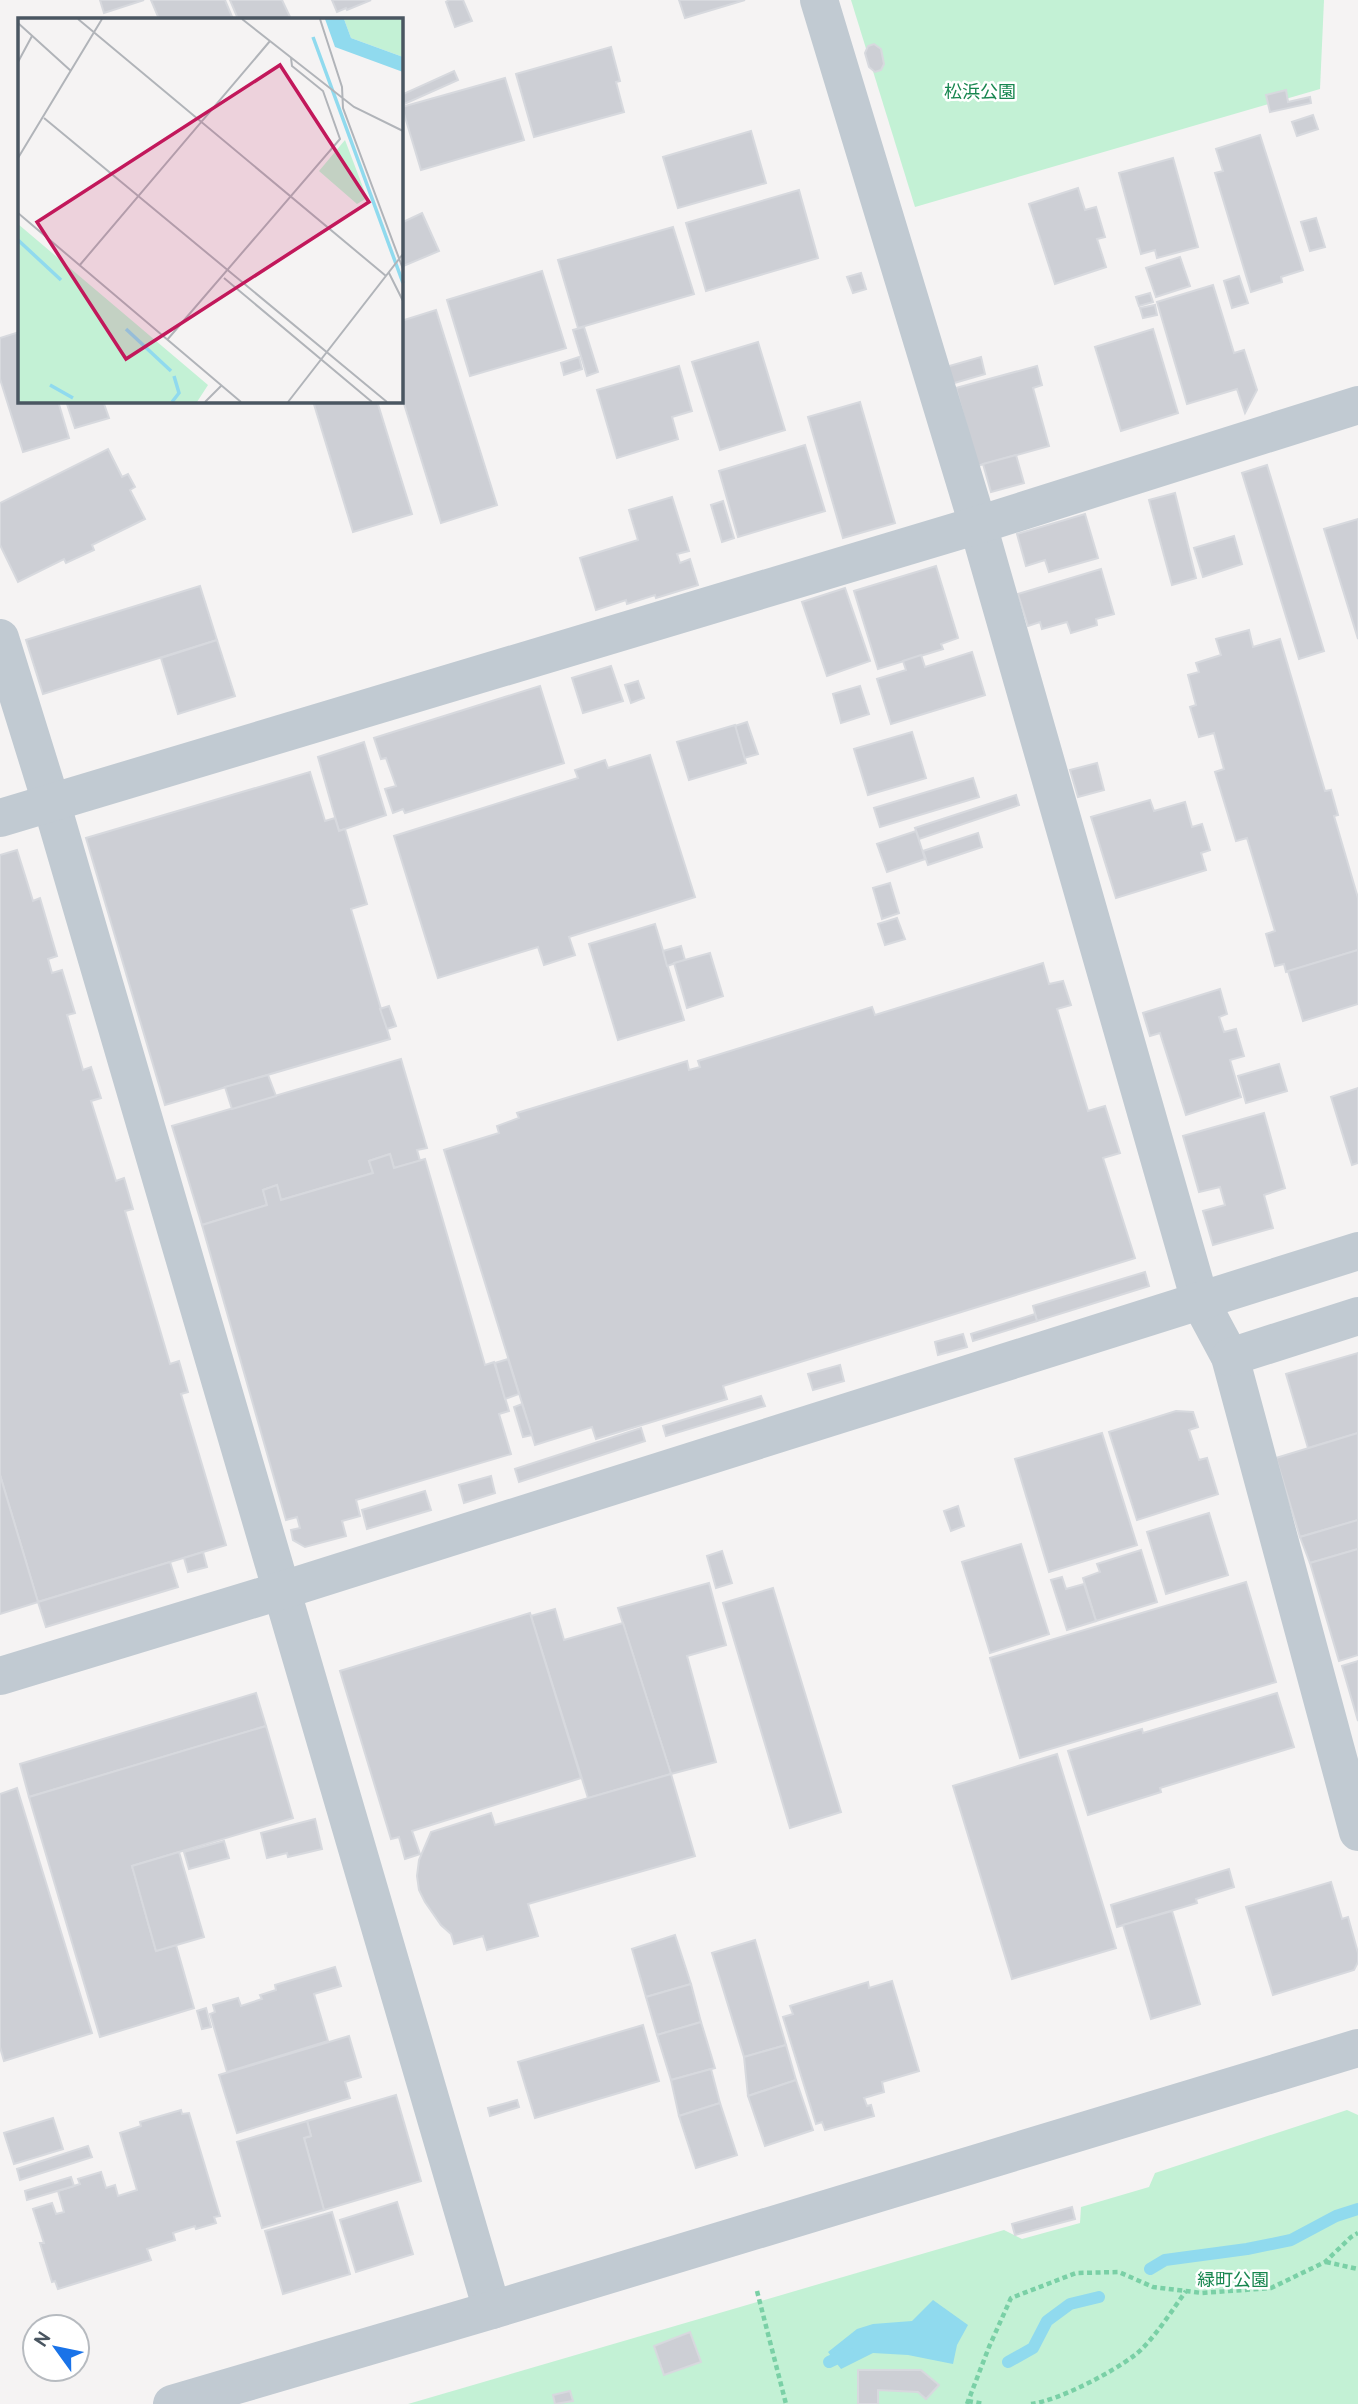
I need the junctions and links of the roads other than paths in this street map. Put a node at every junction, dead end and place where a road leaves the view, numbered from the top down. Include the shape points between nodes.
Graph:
1 (819, 0) edge
2 (1358, 405) edge
3 (978, 525) junction
4 (0, 638) edge
5 (51, 802) junction
6 (0, 818) edge
7 (1358, 1251) edge
8 (1200, 1301) junction
9 (1358, 1316) edge
10 (1230, 1357) junction
11 (283, 1590) junction
12 (0, 1675) edge
13 (1358, 1832) edge
14 (1358, 2048) edge
15 (492, 2310) junction
16 (172, 2404) edge

1 - 3 street
2 - 3 street
3 - 5 street
3 - 8 street
4 - 5 street
5 - 6 street
5 - 11 street
7 - 8 street
8 - 10 street
8 - 11 street
9 - 10 street
10 - 13 street
11 - 12 street
11 - 15 street
14 - 15 street
15 - 16 street

